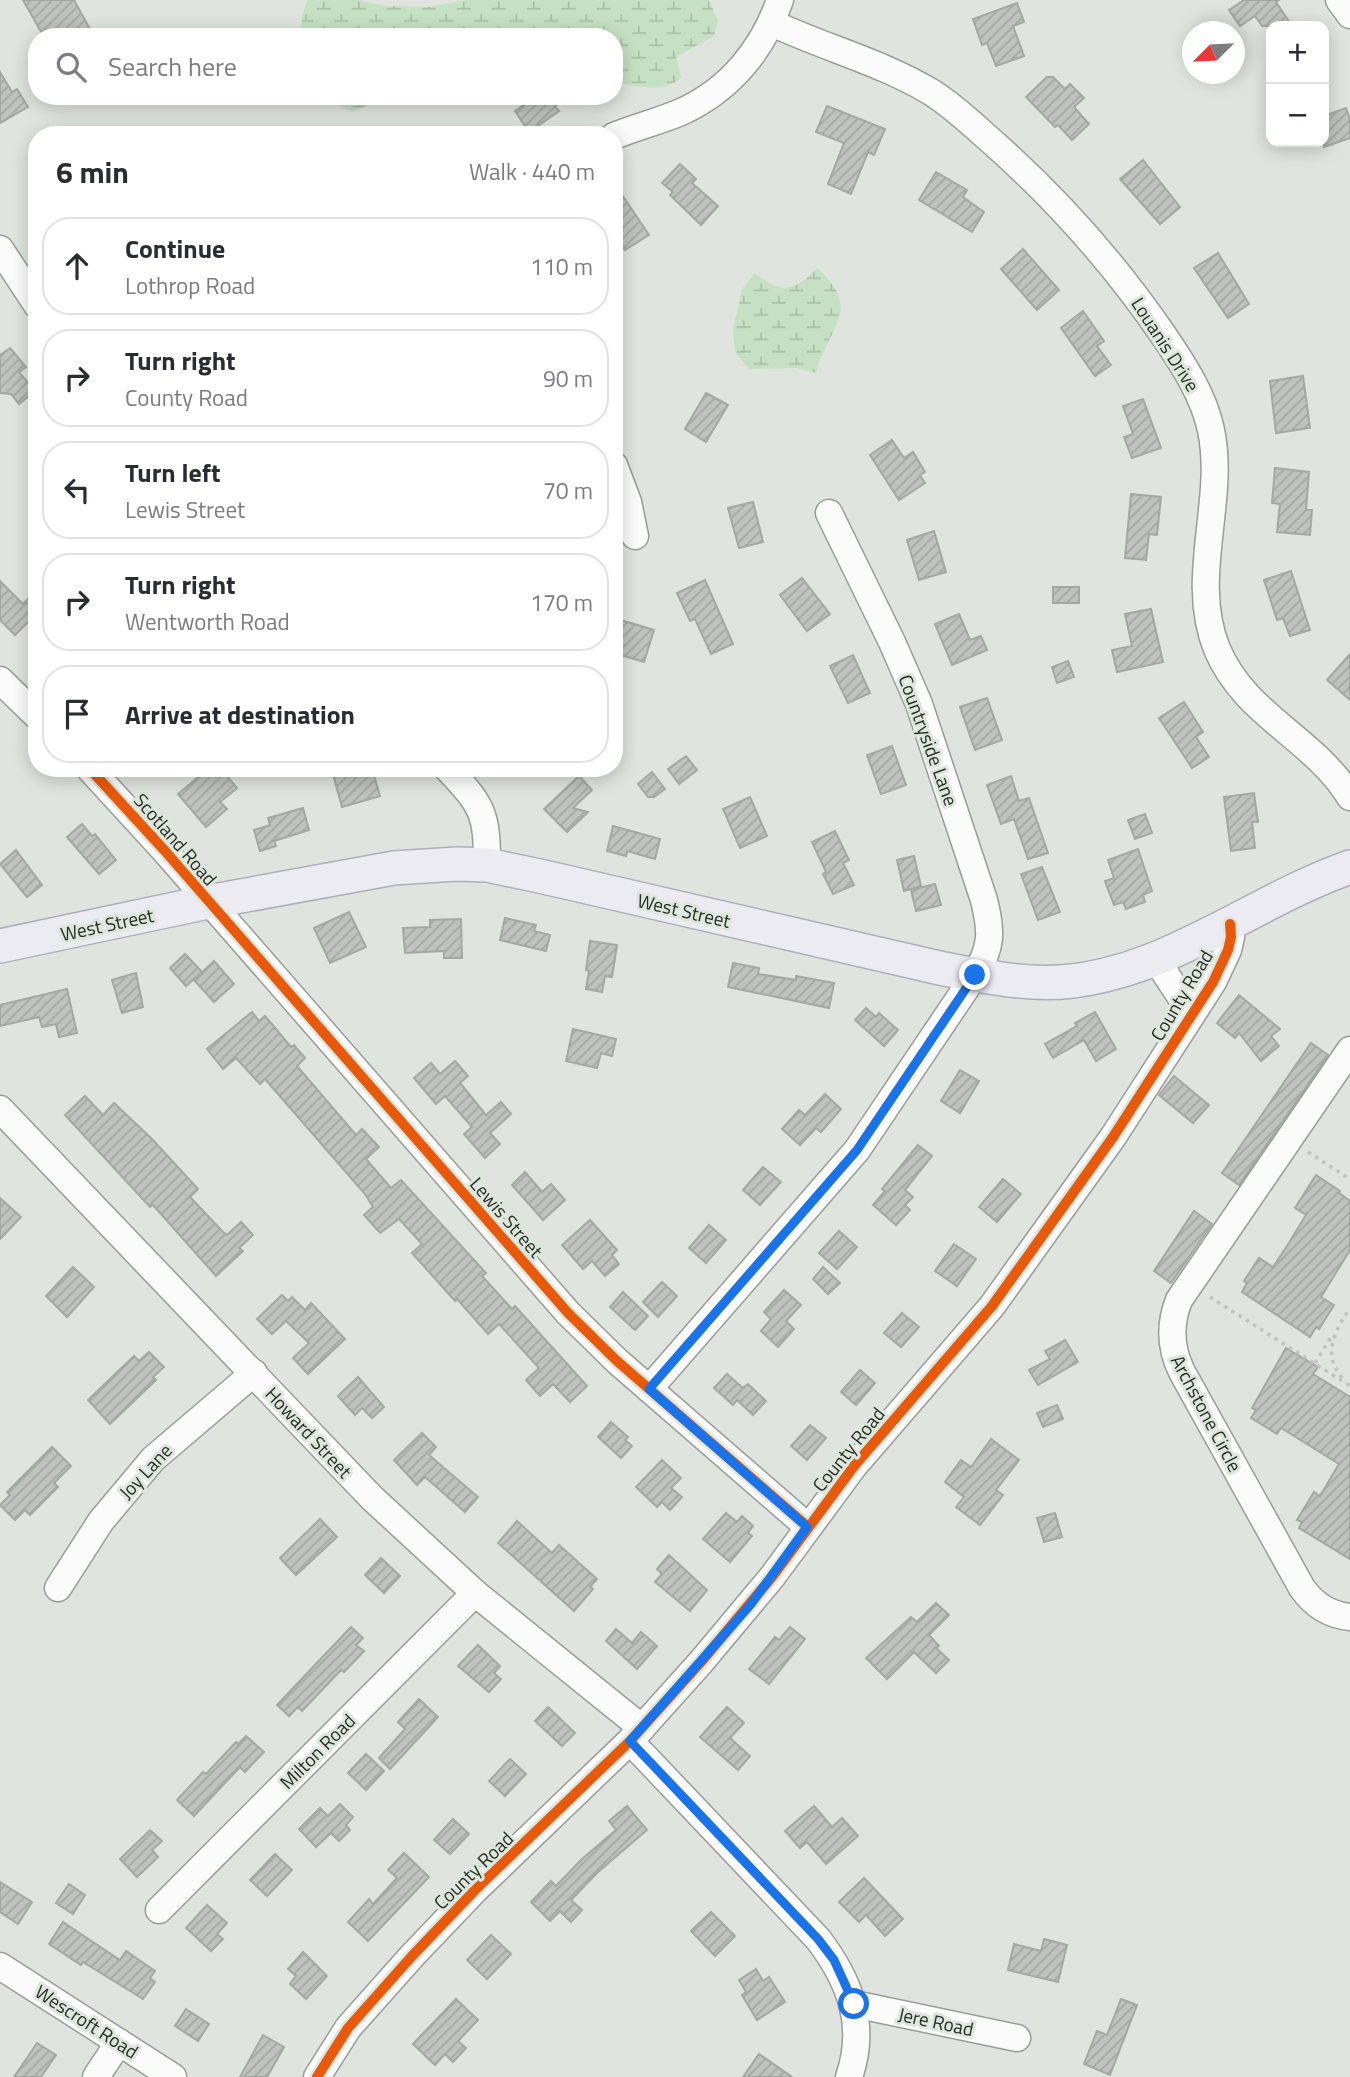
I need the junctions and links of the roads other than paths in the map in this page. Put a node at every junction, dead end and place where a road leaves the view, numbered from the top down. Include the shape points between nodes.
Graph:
1 (1339, 0) edge
2 (776, 12) edge
3 (1350, 15) edge
4 (623, 133) edge
5 (0, 249) edge
6 (28, 291) edge
7 (623, 489) edge
8 (829, 513) dead end
9 (635, 536) dead end
10 (0, 680) edge
11 (28, 707) edge
12 (97, 777) edge
13 (456, 777) edge
14 (1350, 797) edge
15 (487, 865) junction
16 (1349, 869) edge
17 (208, 902) junction
18 (1230, 924) junction
19 (0, 946) edge
20 (1155, 958) junction
21 (975, 975) junction
22 (1192, 1014) junction
23 (1350, 1050) edge
24 (0, 1109) edge
25 (254, 1373) junction
26 (649, 1389) junction
27 (807, 1527) junction
28 (58, 1588) dead end
29 (475, 1593) junction
30 (1350, 1617) edge
31 (636, 1734) junction
32 (159, 1910) dead end
33 (0, 1966) edge
34 (854, 2004) junction
35 (1017, 2038) dead end
36 (119, 2042) junction
37 (96, 2077) edge
38 (173, 2077) edge
39 (317, 2077) edge
40 (849, 2077) edge

1 - 3 street
2 - 4 street via 751,57 710,95 683,111
2 - 14 street, Louanis Drive via 804,38 900,74 960,113 1082,230 1145,307 1191,378 1211,426 1216,466 1205,595 1216,647 1243,693 1319,759
5 - 6 street
7 - 9 street
8 - 21 street, Countryside Lane via 919,704 984,900 989,944
10 - 11 street
12 - 17 street, Scotland Road
13 - 15 street via 480,808 487,829
15 - 17 main road, West Street via 394,868
15 - 21 main road, West Street
16 - 18 main road, West Street via 1292,891
17 - 19 main road, West Street
17 - 26 street, Lewis Street via 568,1313
18 - 20 main road, West Street
18 - 22 street, County Road via 1231,937 1221,967
20 - 21 main road, West Street via 1073,981 1026,982
20 - 22 street, County Road
21 - 26 street, Countryside Lane via 857,1150
22 - 27 street, County Road via 1113,1137 1006,1287
23 - 30 street, Archstone Circle via 1179,1300 1172,1324 1172,1343 1180,1366 1302,1588 1323,1609
24 - 25 street, Howard Street
25 - 28 street, Joy Lane via 153,1459 101,1521
25 - 29 street, Howard Street via 372,1498
26 - 27 street, Lewis Street
27 - 31 street, County Road via 751,1604
29 - 31 street, Howard Street
29 - 32 street, Milton Road
31 - 34 street, Howard Street via 818,1939 834,1960
31 - 39 street, County Road via 412,1956 348,2028
33 - 36 street, Wescroft Road
34 - 35 street, Jere Road
34 - 40 street via 856,2048
36 - 37 street
36 - 38 street, Wescroft Road

